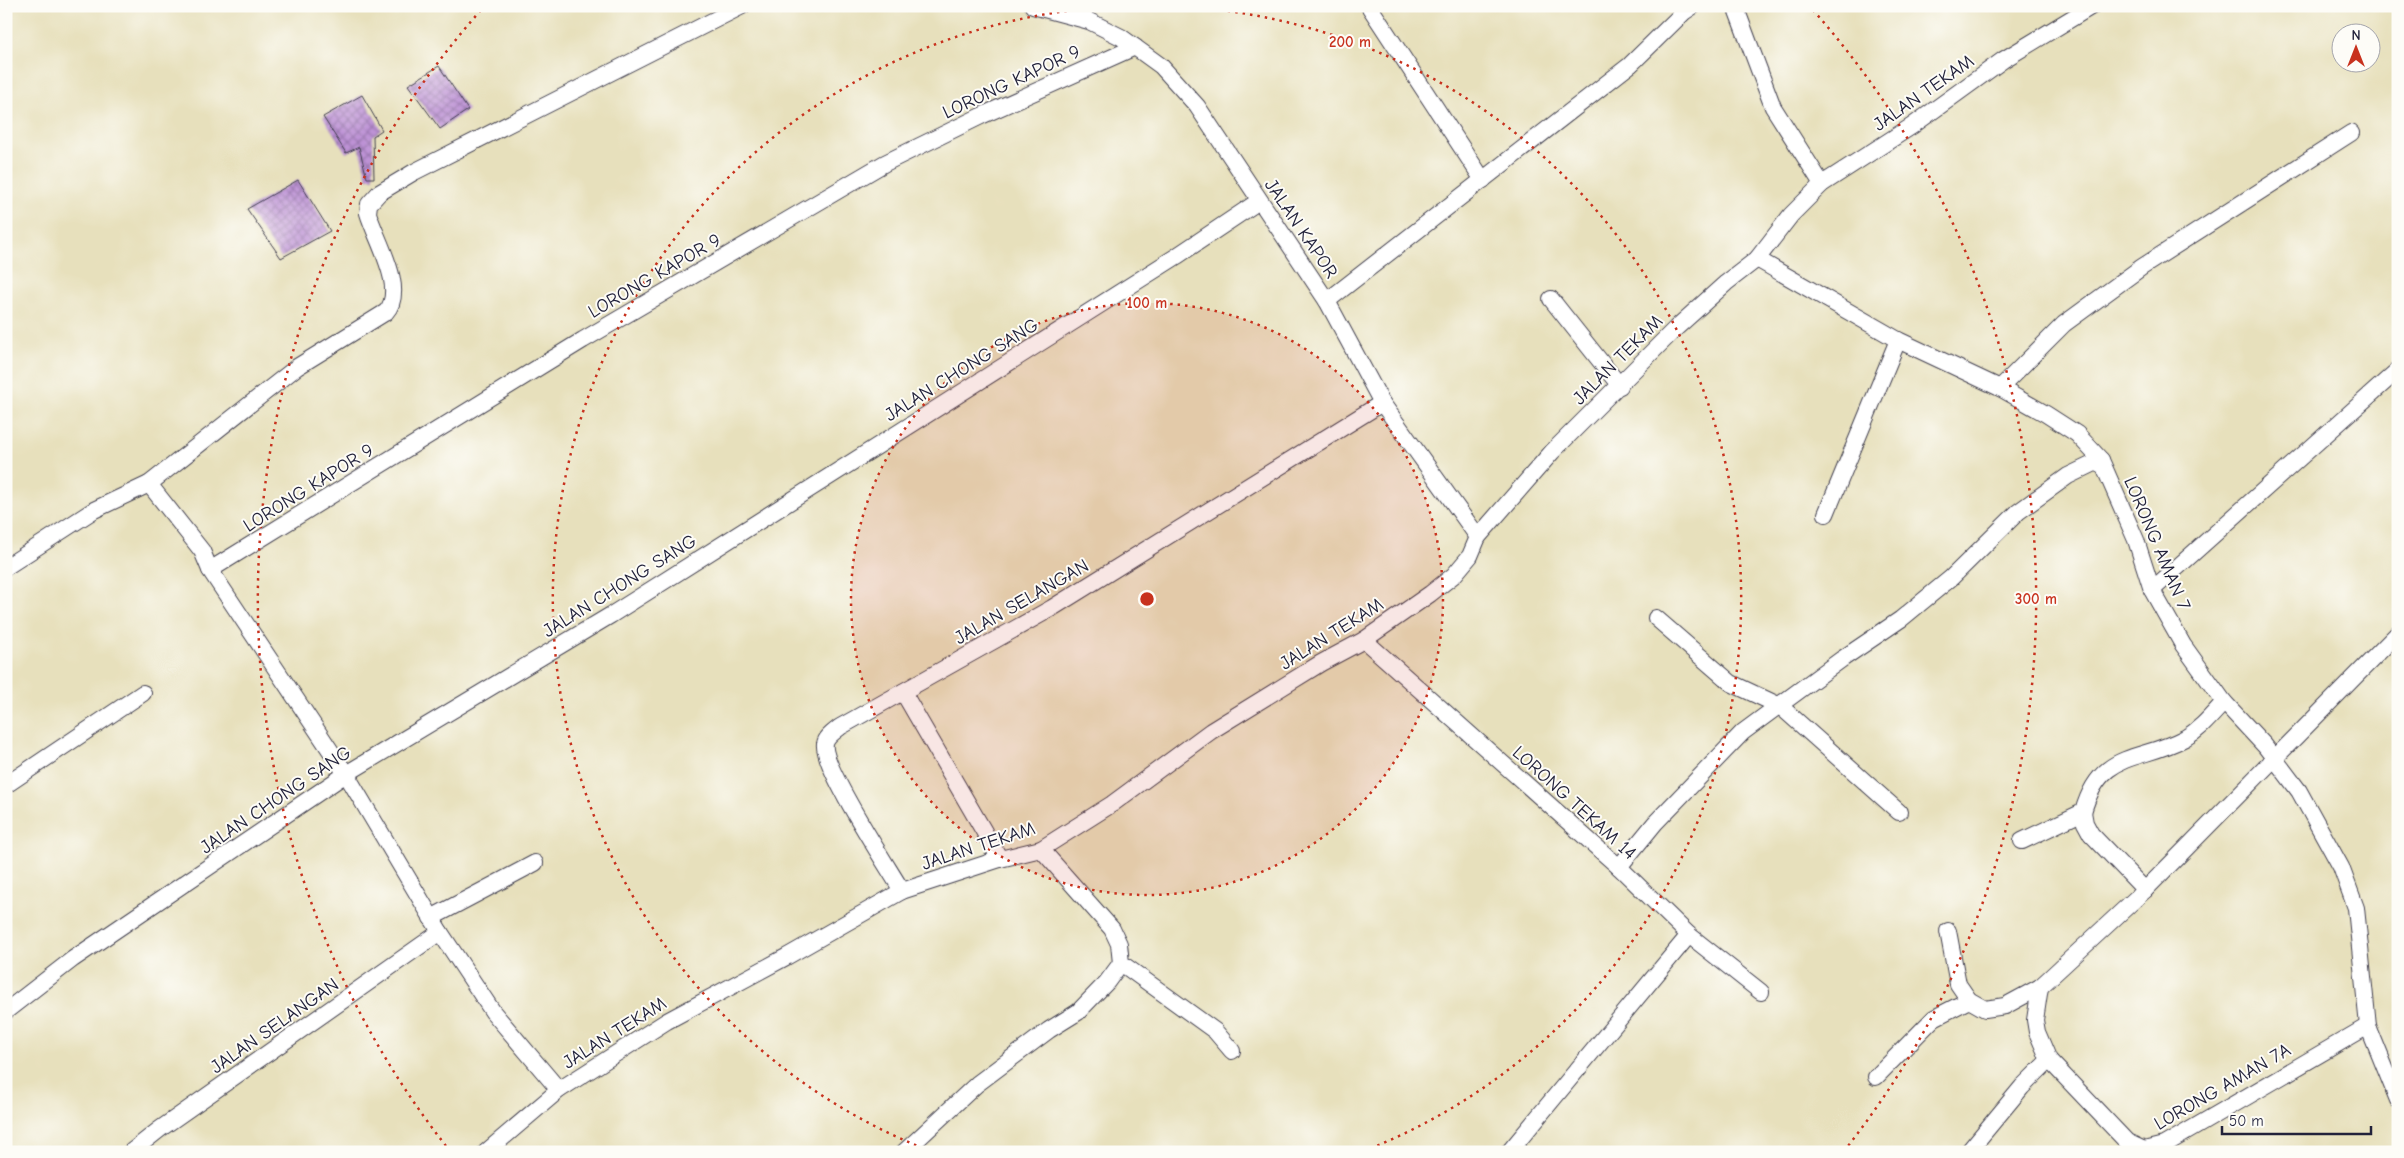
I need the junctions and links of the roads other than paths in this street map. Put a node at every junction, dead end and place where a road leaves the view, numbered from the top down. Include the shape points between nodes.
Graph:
1 (742, 6) edge
2 (1034, 6) edge
3 (1369, 6) edge
4 (1693, 6) edge
5 (1735, 6) edge
6 (2092, 6) edge
7 (1135, 47) junction
8 (2351, 133) dead end
9 (1482, 180) junction
10 (1822, 184) junction
11 (1259, 201) junction
12 (1757, 259) junction
13 (1551, 299) dead end
14 (1327, 301) junction
15 (1898, 340) junction
16 (2398, 370) edge
17 (1620, 386) junction
18 (2000, 388) junction
19 (1382, 403) junction
20 (2101, 460) junction
21 (149, 484) junction
22 (1826, 514) dead end
23 (1478, 537) junction
24 (6, 567) edge
25 (210, 570) junction
26 (2152, 590) junction
27 (1656, 618) dead end
28 (2398, 633) edge
29 (1364, 640) junction
30 (903, 692) junction
31 (144, 693) dead end
32 (2224, 702) junction
33 (1780, 706) junction
34 (2273, 759) junction
35 (346, 774) junction
36 (6, 785) edge
37 (1899, 812) dead end
38 (2083, 812) junction
39 (2022, 841) dead end
40 (1041, 849) junction
41 (1000, 859) junction
42 (535, 863) dead end
43 (1619, 867) junction
44 (2145, 890) junction
45 (902, 891) junction
46 (436, 925) junction
47 (1948, 931) dead end
48 (1688, 935) junction
49 (1121, 963) junction
50 (2040, 987) junction
51 (1761, 992) dead end
52 (1969, 1000) junction
53 (6, 1011) edge
54 (2368, 1026) junction
55 (1232, 1052) dead end
56 (2049, 1060) junction
57 (1876, 1077) dead end
58 (559, 1090) junction
59 (2398, 1100) edge
60 (131, 1152) edge
61 (486, 1152) edge
62 (904, 1152) edge
63 (1509, 1152) edge
64 (1968, 1152) edge

1 - 21 street via 414,172 379,193 369,204 368,214 393,282 392,306 297,367
2 - 7 street, JALAN KAPOR via 1089,22
3 - 9 street
4 - 9 street via 1630,65
5 - 10 street via 1773,107
6 - 10 street, JALAN TEKAM via 2003,60 1912,126
7 - 11 street, JALAN KAPOR via 1161,66 1197,106
7 - 25 street, LORONG KAPOR 9 via 884,163 574,346
8 - 18 street via 2142,267 2064,324
9 - 14 street
10 - 12 street, JALAN TEKAM via 1791,215
11 - 14 street, JALAN KAPOR
11 - 35 street, JALAN CHONG SANG via 611,615
12 - 15 street, LORONG AMAN 7
12 - 17 street, JALAN TEKAM via 1726,283
13 - 17 street
14 - 19 street, JALAN KAPOR
15 - 18 street, LORONG AMAN 7
15 - 22 street
16 - 26 street
17 - 23 street, JALAN TEKAM via 1552,452
18 - 20 street, LORONG AMAN 7 via 2076,434
19 - 23 street, JALAN KAPOR
19 - 30 street, JALAN SELANGAN via 1052,608
20 - 26 street, LORONG AMAN 7 via 2136,540
20 - 33 street via 2068,476 2018,512 1951,578
21 - 24 street via 94,510
21 - 25 street via 202,551
23 - 29 street, JALAN TEKAM via 1470,556 1454,575
25 - 35 street
26 - 32 street, LORONG AMAN 7 via 2183,645
27 - 33 street via 1731,683
28 - 34 street
29 - 40 street, JALAN TEKAM via 1210,731 1112,804
29 - 43 street, LORONG TEKAM 14
30 - 41 street
30 - 45 street, JALAN SELANGAN via 840,727 825,742 832,771
31 - 36 street
32 - 34 street, LORONG AMAN 7
32 - 38 street via 2198,730 2117,763 2103,773 2088,792
33 - 37 street
33 - 43 street via 1743,732 1655,823
34 - 44 street
34 - 54 street, LORONG AMAN 7 via 2317,820 2341,867 2356,908
35 - 46 street
35 - 53 street, JALAN CHONG SANG via 73,959
38 - 39 street
38 - 44 street via 2091,834
40 - 41 street, JALAN TEKAM
40 - 49 street via 1112,928 1119,944
41 - 45 street, JALAN TEKAM
42 - 46 street, JALAN SELANGAN
43 - 48 street, LORONG TEKAM 14
44 - 50 street
45 - 58 street, JALAN TEKAM via 667,1021
46 - 58 street via 493,1012
46 - 60 street, JALAN SELANGAN
47 - 52 street via 1958,984
48 - 51 street, LORONG TEKAM 14
48 - 63 street
49 - 55 street via 1216,1032
49 - 62 street via 1078,1012 978,1084
50 - 52 street via 2005,1006 1985,1009
50 - 56 street, LORONG AMAN 7A via 2035,1020
52 - 57 street via 1934,1018
54 - 56 street, LORONG AMAN 7A via 2164,1146 2144,1150 2127,1142
54 - 59 street, LORONG AMAN 7
56 - 64 street
58 - 61 street, JALAN TEKAM

